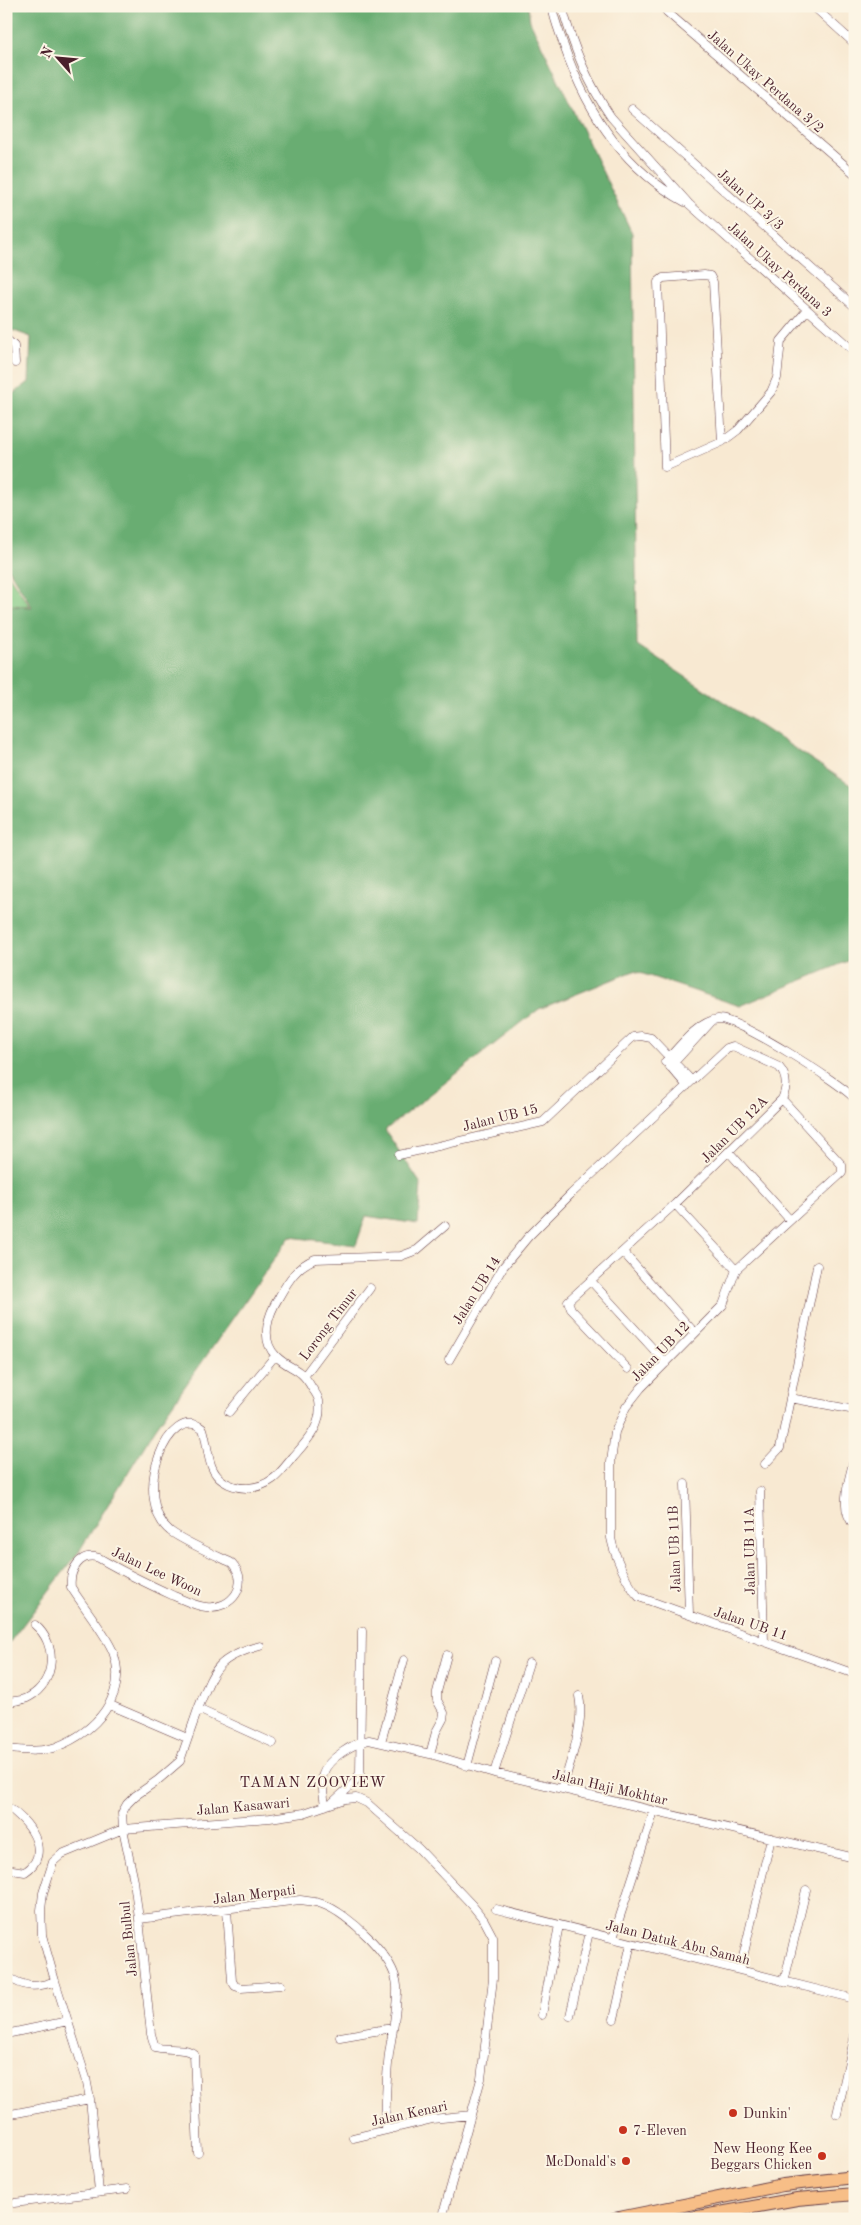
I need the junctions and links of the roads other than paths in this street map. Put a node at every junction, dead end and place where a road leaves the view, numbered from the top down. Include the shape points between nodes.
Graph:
1 (552, 6) edge
2 (562, 6) edge
3 (662, 6) edge
4 (813, 6) edge
5 (855, 44) edge
6 (632, 109) dead end
7 (855, 174) edge
8 (689, 204) junction
9 (855, 307) edge
10 (807, 310) junction
11 (6, 339) edge
12 (855, 352) edge
13 (15, 363) dead end
14 (722, 442) junction
15 (670, 1062) junction
16 (690, 1084) junction
17 (782, 1099) junction
18 (855, 1099) edge
19 (729, 1152) junction
20 (399, 1155) dead end
21 (571, 1194) joint
22 (675, 1204) junction
23 (790, 1220) junction
24 (445, 1226) dead end
25 (624, 1252) junction
26 (817, 1266) dead end
27 (736, 1270) junction
28 (591, 1281) junction
29 (370, 1288) dead end
30 (694, 1332) junction
31 (275, 1356) junction
32 (449, 1360) dead end
33 (666, 1362) junction
34 (628, 1369) dead end
35 (305, 1375) junction
36 (790, 1398) junction
37 (855, 1410) edge
38 (229, 1412) dead end
39 (855, 1455) edge
40 (765, 1464) dead end
41 (685, 1484) dead end
42 (760, 1491) dead end
43 (855, 1526) edge
44 (639, 1596) joint
45 (688, 1614) junction
46 (35, 1625) dead end
47 (362, 1631) dead end
48 (764, 1641) junction
49 (260, 1646) dead end
50 (447, 1655) dead end
51 (404, 1660) dead end
52 (494, 1661) dead end
53 (529, 1664) dead end
54 (855, 1674) edge
55 (579, 1696) dead end
56 (6, 1702) edge
57 (110, 1705) junction
58 (198, 1709) junction
59 (187, 1738) junction
60 (360, 1741) junction
61 (381, 1742) junction
62 (273, 1744) dead end
63 (6, 1749) edge
64 (430, 1754) junction
65 (466, 1766) junction
66 (494, 1773) junction
67 (562, 1789) junction
68 (328, 1804) junction
69 (6, 1806) edge
70 (654, 1811) junction
71 (123, 1829) junction
72 (771, 1838) junction
73 (855, 1858) edge
74 (6, 1870) edge
75 (806, 1890) dead end
76 (496, 1909) dead end
77 (227, 1910) junction
78 (139, 1919) junction
79 (559, 1925) junction
80 (589, 1932) junction
81 (613, 1938) junction
82 (631, 1943) junction
83 (740, 1970) junction
84 (6, 1976) edge
85 (55, 1981) junction
86 (784, 1982) junction
87 (281, 1985) dead end
88 (855, 1999) edge
89 (542, 2015) dead end
90 (570, 2016) dead end
91 (614, 2019) dead end
92 (68, 2021) junction
93 (392, 2028) junction
94 (6, 2034) edge
95 (855, 2034) edge
96 (340, 2037) dead end
97 (90, 2099) junction
98 (6, 2114) edge
99 (837, 2114) dead end
100 (471, 2115) junction
101 (385, 2130) junction
102 (353, 2138) dead end
103 (198, 2153) dead end
104 (855, 2177) edge
105 (127, 2189) dead end
106 (99, 2192) junction
107 (855, 2194) edge
108 (14, 2203) dead end
109 (443, 2219) edge
110 (614, 2219) edge
111 (687, 2219) edge

1 - 8 street, Jalan Ukay Perdana 3 via 572,68 602,126 630,160 671,194
2 - 8 street, Jalan Ukay Perdana 3 via 580,58 600,100 611,117
3 - 7 street, Jalan Ukay Perdana 3/2
4 - 5 street
6 - 9 street, Jalan UP 3/3
8 - 10 street, Jalan Ukay Perdana 3
10 - 12 street, Jalan Ukay Perdana 3
10 - 14 street via 781,341 777,378 771,392 738,430
11 - 13 street via 14,346
14 - 14 street via 666,467 657,287 663,278 704,275 710,276 713,282
15 - 16 street, Jalan UB 15
15 - 18 street via 703,1025 726,1019 761,1036
15 - 20 street, Jalan UB 15 via 651,1038 633,1036 543,1122
16 - 17 street, Jalan UB 12A via 733,1046 784,1072 787,1085
16 - 21 street, Jalan UB 12A
17 - 19 street, Jalan UB 12A
17 - 23 street, Jalan UB 12 via 843,1169
19 - 22 street, Jalan UB 12A
19 - 23 street
21 - 32 street, Jalan UB 14 via 503,1267
22 - 25 street, Jalan UB 12A
22 - 27 street
23 - 27 street, Jalan UB 12
24 - 31 street via 417,1250 401,1256 304,1263 270,1310 266,1326
25 - 28 street, Jalan UB 12A
25 - 30 street
26 - 36 street
27 - 30 street, Jalan UB 12 via 723,1305
28 - 33 street
28 - 34 street, Jalan UB 12A via 568,1302
29 - 35 street, Lorong Timur
30 - 33 street, Jalan UB 12
31 - 35 street, Jalan Lee Woon
31 - 38 street
33 - 44 street, Jalan UB 12 via 626,1407 615,1432 611,1462 613,1548 633,1591
35 - 57 street, Jalan Lee Woon via 319,1399 320,1418 310,1437 273,1479 256,1487 242,1488 221,1480 209,1459 204,1429 189,1423 181,1426 164,1445 154,1467 154,1506 160,1520 170,1531 232,1563 239,1570 241,1579 232,1599 213,1607 192,1604 92,1555 72,1569 71,1587 112,1651 117,1670 116,1688
36 - 37 street
36 - 40 street via 780,1448
39 - 43 street via 845,1503 847,1515
41 - 45 street, Jalan UB 11B
42 - 48 street, Jalan UB 11A
44 - 45 street, Jalan UB 11
45 - 48 street, Jalan UB 11
46 - 56 street via 44,1632 52,1652 46,1680 27,1698
47 - 60 street
48 - 54 street, Jalan UB 11
49 - 58 street, Jalan Bulbul via 220,1663
50 - 64 street via 436,1692 443,1719
51 - 61 street
52 - 65 street
53 - 66 street
55 - 67 street via 582,1707 580,1720
57 - 59 street
57 - 63 street, Jalan Lee Woon via 97,1722 79,1736 55,1747 30,1751
58 - 59 street, Jalan Bulbul
58 - 62 street
59 - 71 street, Jalan Bulbul via 180,1761 127,1804 122,1813
60 - 61 street, Jalan Haji Mokhtar
60 - 68 street via 358,1778
60 - 68 street via 330,1762 323,1774
61 - 64 street, Jalan Haji Mokhtar
64 - 65 street, Jalan Haji Mokhtar
65 - 66 street, Jalan Haji Mokhtar
66 - 67 street, Jalan Haji Mokhtar
67 - 70 street, Jalan Haji Mokhtar
68 - 71 street, Jalan Kasawari via 304,1813 270,1818
68 - 100 street, Jalan Kasawari via 356,1798 367,1803 419,1849 472,1905 493,1937 493,1979 481,2079
69 - 74 street via 23,1820 39,1848 33,1867 25,1872
70 - 72 street, Jalan Haji Mokhtar
70 - 81 street
71 - 78 street, Jalan Bulbul
71 - 85 street, Jalan Kasawari via 62,1854 53,1862 46,1878 41,1910 42,1935
72 - 73 street, Jalan Haji Mokhtar
72 - 83 street
75 - 86 street
76 - 79 street, Jalan Datuk Abu Samah
77 - 78 street, Jalan Merpati
77 - 87 street via 235,1986
77 - 93 street, Jalan Merpati via 300,1900 322,1903 353,1923 375,1945 390,1966 397,1984
78 - 103 street, Jalan Bulbul via 155,2047 189,2050 194,2054
79 - 80 street, Jalan Datuk Abu Samah
79 - 89 street
80 - 81 street, Jalan Datuk Abu Samah
80 - 90 street
81 - 82 street, Jalan Datuk Abu Samah
82 - 83 street, Jalan Datuk Abu Samah
82 - 91 street
83 - 86 street, Jalan Datuk Abu Samah
84 - 85 street via 36,1988
85 - 92 street, Jalan Kasawari
86 - 88 street, Jalan Datuk Abu Samah
92 - 94 street
92 - 97 street, Jalan Kasawari
93 - 96 street
93 - 101 street, Jalan Merpati
95 - 99 street
97 - 98 street
97 - 106 street, Jalan Kasawari
100 - 101 street, Jalan Kenari via 432,2119
100 - 109 street, Jalan Kasawari
101 - 102 street, Jalan Kenari
104 - 110 highway via 784,2185
105 - 106 street
106 - 108 street
107 - 111 highway via 797,2199

